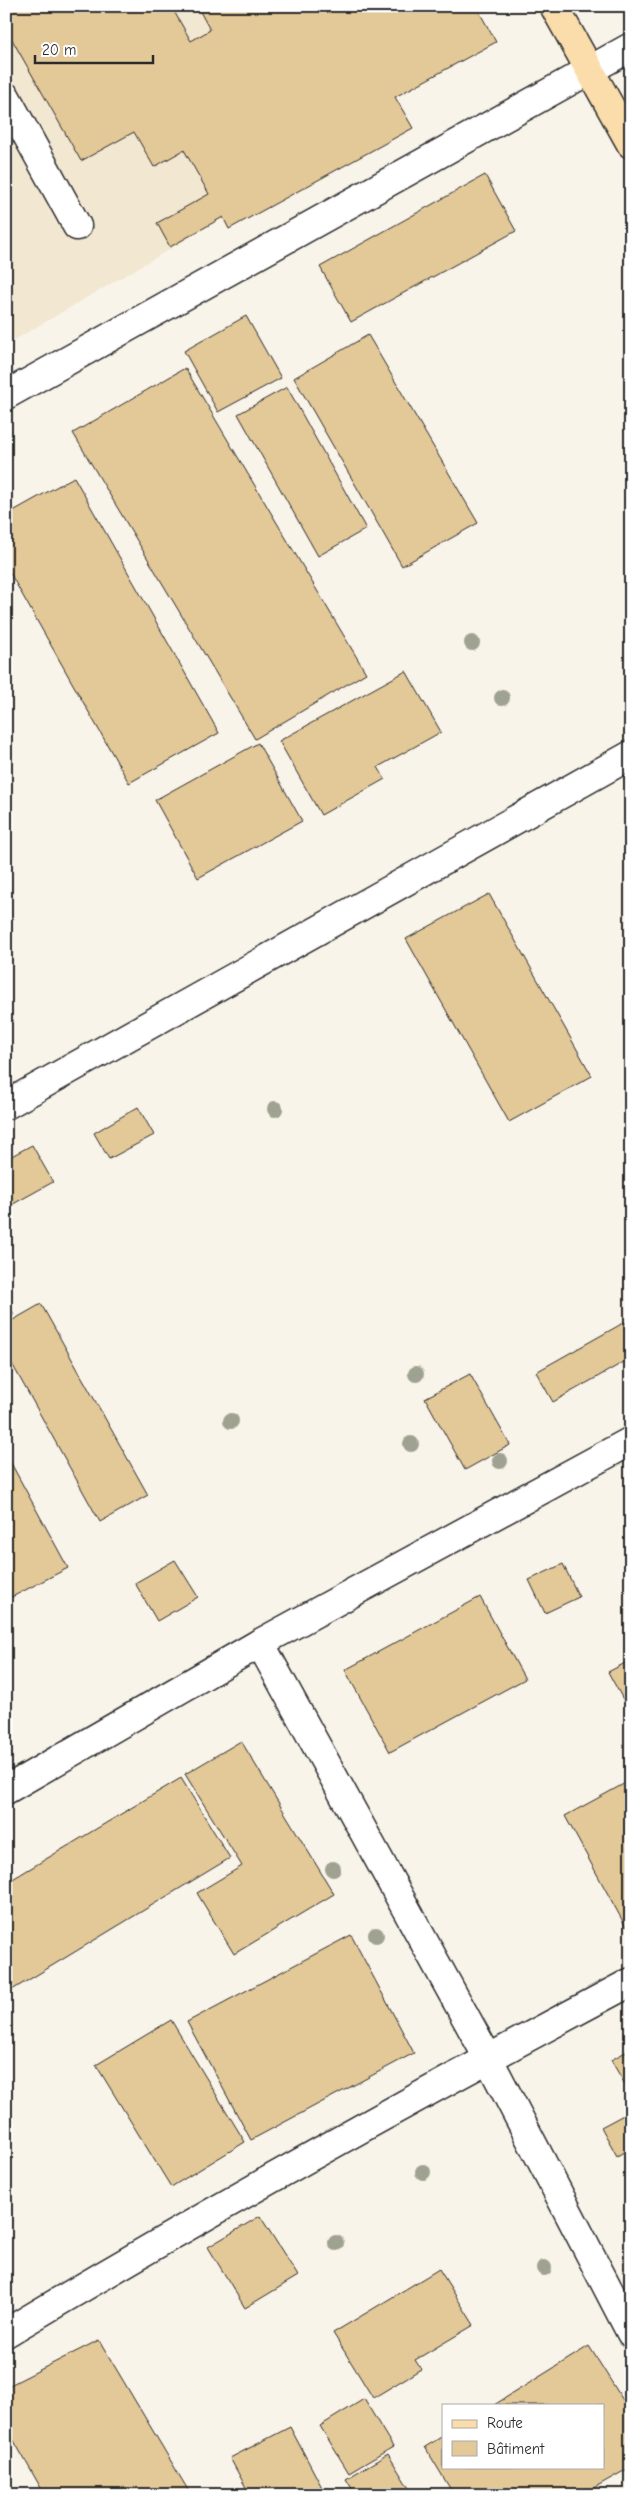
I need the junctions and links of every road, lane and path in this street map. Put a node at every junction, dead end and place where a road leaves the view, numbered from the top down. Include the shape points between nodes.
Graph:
1 (554, 6) edge
2 (631, 47) edge
3 (590, 70) junction
4 (6, 97) edge
5 (631, 144) edge
6 (77, 226) dead end
7 (6, 395) edge
8 (631, 755) edge
9 (6, 1105) edge
10 (631, 1441) edge
11 (260, 1643) junction
12 (6, 1790) edge
13 (631, 1982) edge
14 (488, 2058) junction
15 (6, 2333) edge
16 (631, 2333) edge

1 - 3 main road
2 - 3 street
3 - 5 main road
3 - 7 street
4 - 6 street
8 - 9 street
10 - 11 street
11 - 12 street
11 - 14 street
13 - 14 street
14 - 15 street via 161,2240
14 - 16 street

